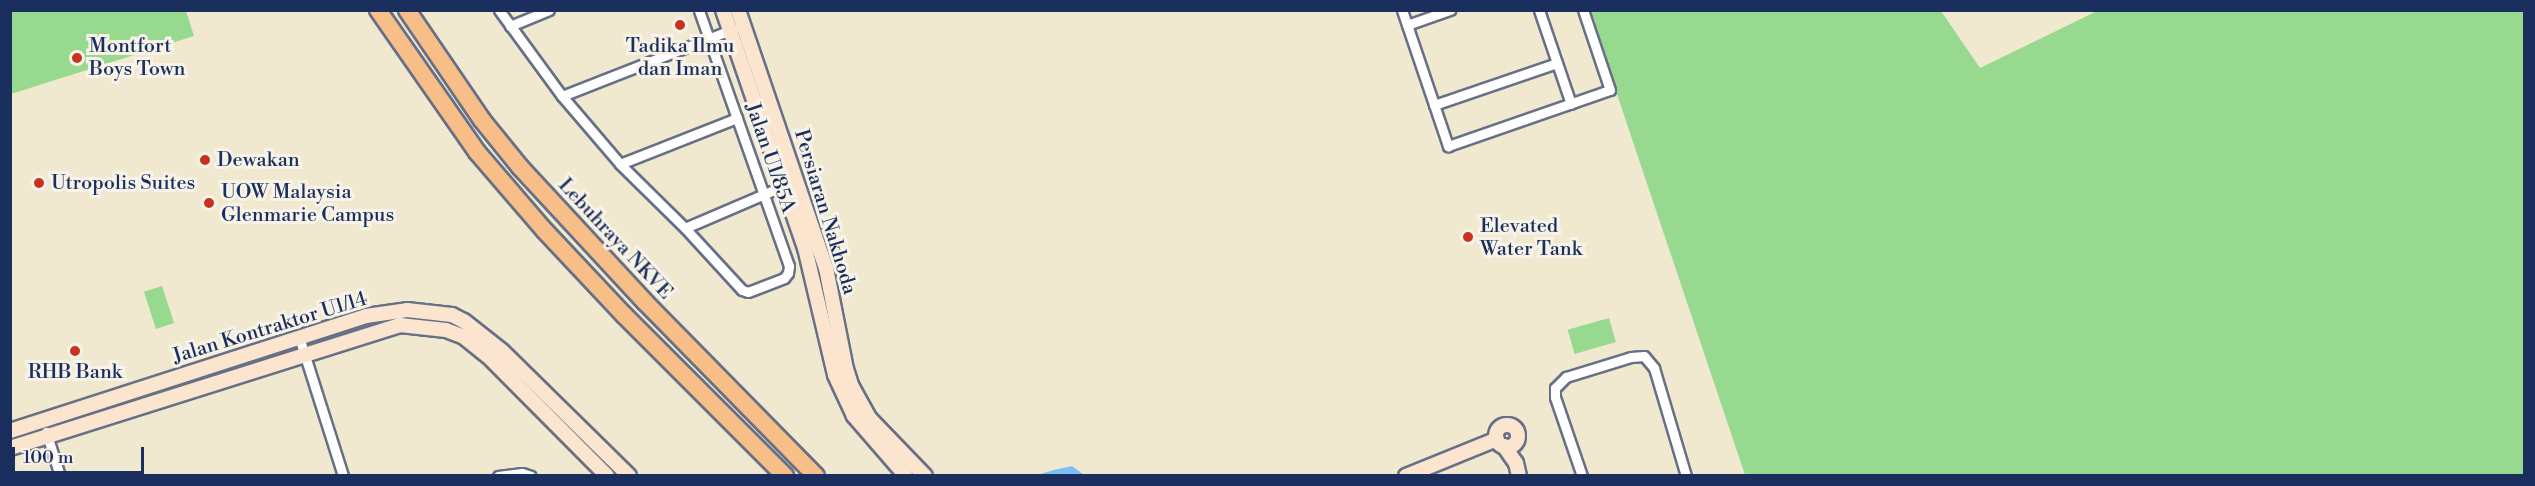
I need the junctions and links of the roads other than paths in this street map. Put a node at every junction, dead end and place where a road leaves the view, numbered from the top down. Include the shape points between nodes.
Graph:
1 (378, 10) edge
2 (407, 10) edge
3 (499, 10) edge
4 (549, 10) edge
5 (699, 10) edge
6 (723, 10) edge
7 (738, 10) edge
8 (1402, 10) edge
9 (1450, 10) edge
10 (1539, 10) edge
11 (1583, 10) edge
12 (1407, 25) junction
13 (510, 26) junction
14 (737, 28) junction
15 (708, 39) junction
16 (1557, 63) junction
17 (562, 96) junction
18 (1571, 104) junction
19 (1434, 105) junction
20 (737, 118) junction
21 (620, 164) junction
22 (783, 186) junction
23 (764, 194) junction
24 (685, 228) junction
25 (298, 337) junction
26 (304, 354) junction
27 (42, 420) junction
28 (10, 431) edge
29 (47, 436) junction
30 (10, 448) edge
31 (1517, 469) edge
32 (60, 476) edge
33 (343, 476) edge
34 (498, 476) edge
35 (531, 476) edge
36 (607, 476) edge
37 (629, 476) edge
38 (785, 476) edge
39 (816, 476) edge
40 (906, 476) edge
41 (925, 476) edge
42 (1406, 476) edge
43 (1582, 476) edge
44 (1686, 476) edge

1 - 38 highway via 477,152 545,231
2 - 39 highway, Lebuhraya NKVE via 482,120 520,167 645,302
3 - 13 street
4 - 13 street
5 - 15 street, Jalan U1/85A
6 - 14 street, Persiaran Nakhoda
7 - 14 street, Persiaran Nakhoda
8 - 12 street
9 - 12 street
10 - 16 street
11 - 18 street via 1610,90
12 - 19 street
13 - 17 street
14 - 15 street
14 - 22 street, Persiaran Nakhoda
14 - 41 street, Persiaran Nakhoda via 826,268 852,387 870,419
15 - 17 street
15 - 20 street, Jalan U1/85A
16 - 18 street
16 - 19 street
17 - 21 street
18 - 19 street via 1448,146
20 - 21 street
20 - 23 street, Jalan U1/85A
21 - 24 street
22 - 23 street
22 - 40 street, Persiaran Nakhoda via 805,248 844,399 860,424
23 - 24 street
23 - 24 street, Jalan U1/85A via 789,266 784,278 745,292
25 - 26 street
25 - 27 street, Jalan Kontraktor U1/14
25 - 37 street, Jalan Kontraktor U1/14 via 366,316 407,310 452,315 502,351
26 - 29 street, Jalan Kontraktor U1/14
26 - 33 street
26 - 36 street, Jalan Kontraktor U1/14 via 400,325 446,330 464,337 492,360
27 - 28 street, Jalan Kontraktor U1/14
27 - 29 street
29 - 30 street, Jalan Kontraktor U1/14
29 - 32 street
31 - 42 street via 1506,443
34 - 35 street
43 - 44 street via 1556,397 1558,383 1566,377 1644,356 1654,368

